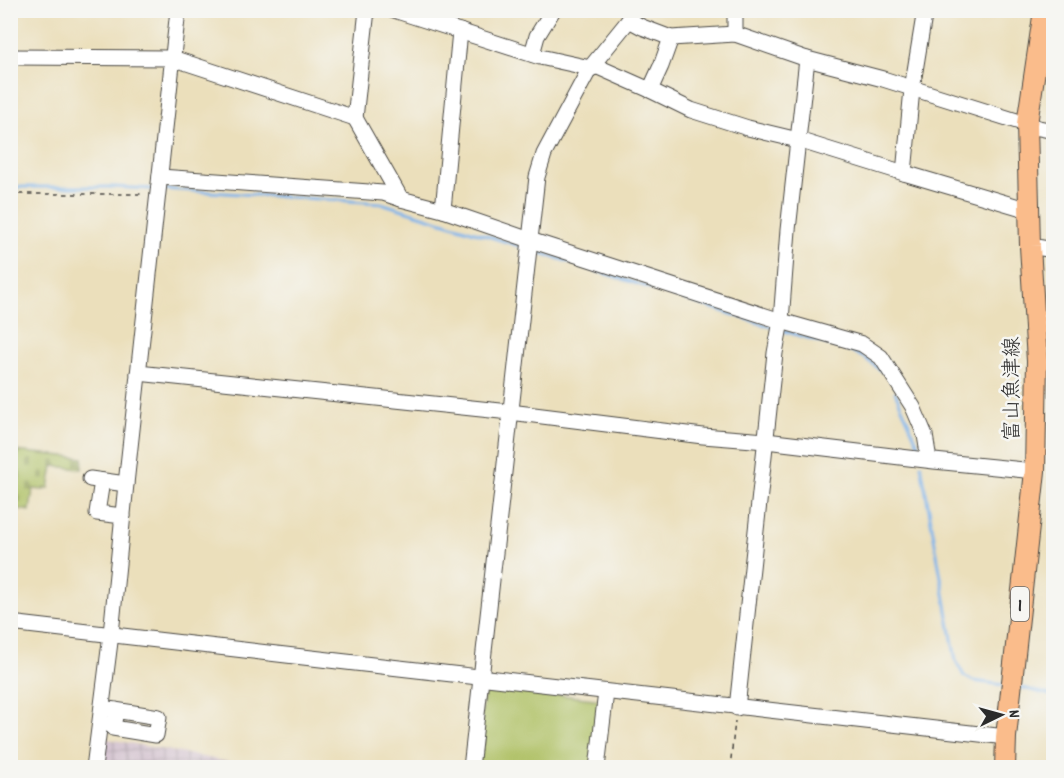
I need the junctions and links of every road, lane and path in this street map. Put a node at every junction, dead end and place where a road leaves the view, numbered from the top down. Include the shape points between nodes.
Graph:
1 (178, 10) edge
2 (367, 10) edge
3 (394, 10) edge
4 (553, 10) edge
5 (735, 10) edge
6 (925, 10) edge
7 (428, 15) edge
8 (630, 15) edge
9 (1047, 18) edge
10 (460, 31) junction
11 (735, 34) junction
12 (671, 38) junction
13 (532, 54) junction
14 (10, 57) edge
15 (172, 58) junction
16 (807, 58) junction
17 (590, 68) junction
18 (912, 88) junction
19 (650, 90) junction
20 (355, 118) junction
21 (1027, 124) junction
22 (1053, 131) edge
23 (798, 140) junction
24 (904, 173) junction
25 (160, 177) junction
26 (10, 194) edge
27 (158, 194) junction
28 (401, 199) junction
29 (443, 210) junction
30 (1029, 210) junction
31 (530, 240) junction
32 (1030, 246) junction
33 (1053, 250) edge
34 (1044, 318) edge
35 (781, 321) junction
36 (138, 373) junction
37 (510, 412) junction
38 (766, 441) junction
39 (929, 460) junction
40 (1035, 471) junction
41 (126, 484) junction
42 (123, 516) junction
43 (10, 623) edge
44 (111, 634) junction
45 (482, 677) junction
46 (606, 692) junction
47 (737, 708) junction
48 (1006, 737) junction
49 (94, 768) edge
50 (471, 768) edge
51 (597, 768) edge
52 (730, 768) edge
53 (1005, 768) edge

1 - 15 street
2 - 20 street
3 - 7 street
4 - 13 street via 537,36
5 - 11 street
6 - 18 street
7 - 10 street
8 - 12 street via 642,27
8 - 17 street
9 - 21 main road, 富山魚津線 / 1
10 - 13 street
10 - 29 street
11 - 12 street
11 - 16 street
12 - 19 street
13 - 17 street
14 - 15 street
15 - 20 street
15 - 25 street
16 - 18 street
16 - 23 street
17 - 19 street via 598,67
17 - 31 street via 544,154 537,177
18 - 21 street
18 - 24 street
19 - 23 street via 691,110
20 - 28 street
21 - 22 street
21 - 30 main road, 富山魚津線 / 1
23 - 24 street
23 - 35 street
24 - 30 street
25 - 27 street
25 - 28 street via 383,193
26 - 27 path
27 - 36 street
28 - 29 street
29 - 31 street
30 - 32 main road, 富山魚津線 / 1
31 - 35 street
31 - 37 street
32 - 33 street
32 - 34 main road, 富山魚津線 / 1
34 - 40 main road, 富山魚津線 / 1 via 1037,361
35 - 38 street
35 - 39 street via 862,344 880,357 913,407 925,435
36 - 37 street
36 - 41 street
37 - 38 street
37 - 45 street
38 - 39 street
38 - 47 street
39 - 40 street
40 - 48 main road, 富山魚津線 / 1
41 - 42 street
41 - 42 street via 96,480 97,513
42 - 44 street
43 - 44 street
44 - 45 street
44 - 49 street via 109,709
45 - 46 street
45 - 50 street
46 - 47 street
46 - 51 street
47 - 48 street
47 - 52 path
48 - 53 main road, 富山魚津線 / 1

